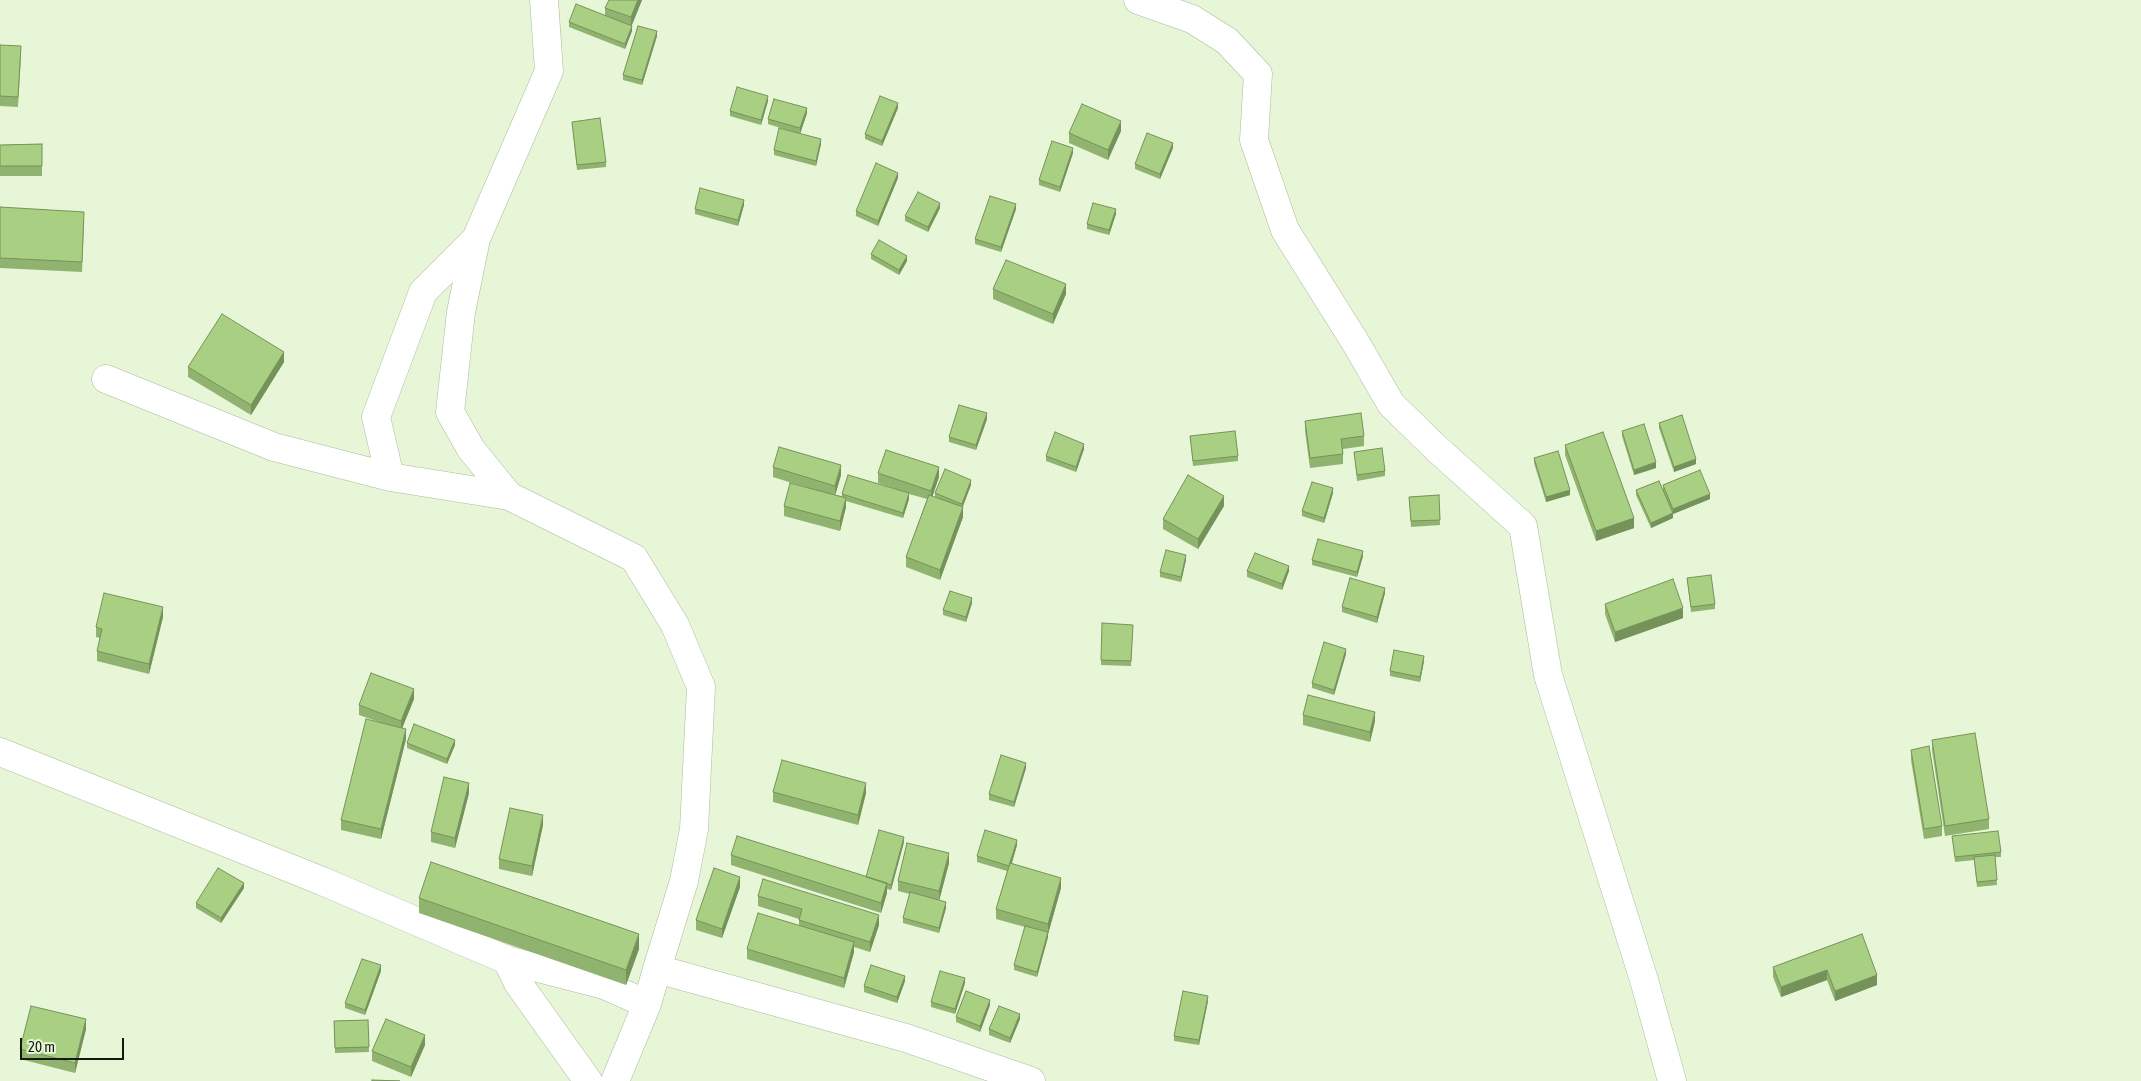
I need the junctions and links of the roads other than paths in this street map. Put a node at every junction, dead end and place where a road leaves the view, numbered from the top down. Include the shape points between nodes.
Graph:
1 (544, 0) edge
2 (1138, 0) edge
3 (476, 239) junction
4 (106, 379) dead end
5 (390, 478) junction
6 (509, 496) junction
7 (0, 752) edge
8 (507, 960) junction
9 (657, 969) junction
10 (647, 1004) junction
11 (588, 1081) edge
12 (615, 1081) edge
13 (1031, 1081) edge
14 (1672, 1081) edge

1 - 3 street via 550,71
2 - 14 street via 1192,19 1227,41 1258,74 1254,140 1285,230 1391,404 1523,526 1548,675 1644,980
3 - 5 street via 424,292 376,417
3 - 6 street via 461,312 450,412 471,449
4 - 5 street via 274,446
5 - 6 street
6 - 9 street via 634,558 675,626 701,687 694,829 684,881
7 - 8 street
8 - 10 street via 604,985
8 - 11 street via 518,983
9 - 10 street
9 - 13 street via 906,1038
10 - 12 street

